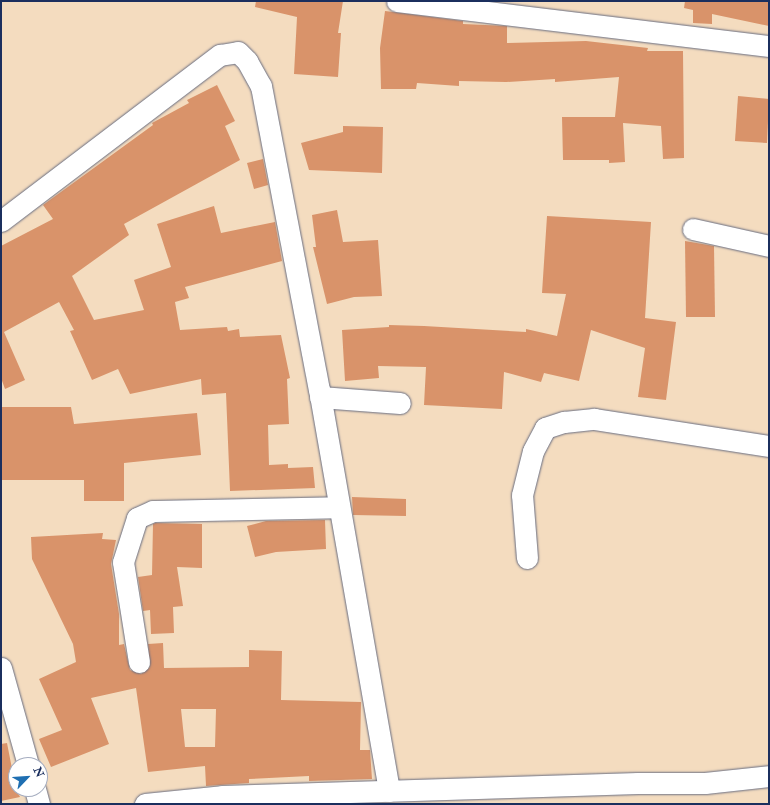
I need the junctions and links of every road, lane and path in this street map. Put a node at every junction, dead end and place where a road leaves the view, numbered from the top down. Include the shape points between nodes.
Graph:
1 (397, 1) edge
2 (769, 46) edge
3 (1, 221) edge
4 (693, 229) dead end
5 (769, 246) edge
6 (320, 397) junction
7 (400, 403) dead end
8 (769, 446) edge
9 (339, 507) junction
10 (527, 558) dead end
11 (139, 662) dead end
12 (1, 668) edge
13 (26, 757) edge
14 (769, 776) edge
15 (389, 791) junction
16 (145, 804) edge

1 - 2 street
3 - 6 street via 220,55 238,52 247,61 261,86
4 - 5 street
6 - 7 street
6 - 9 street
8 - 10 street via 594,419 564,422 545,428 533,451 522,495
9 - 11 street via 153,511 137,518 123,562
9 - 15 street
12 - 13 street
14 - 15 street via 704,783
15 - 16 street via 222,796

